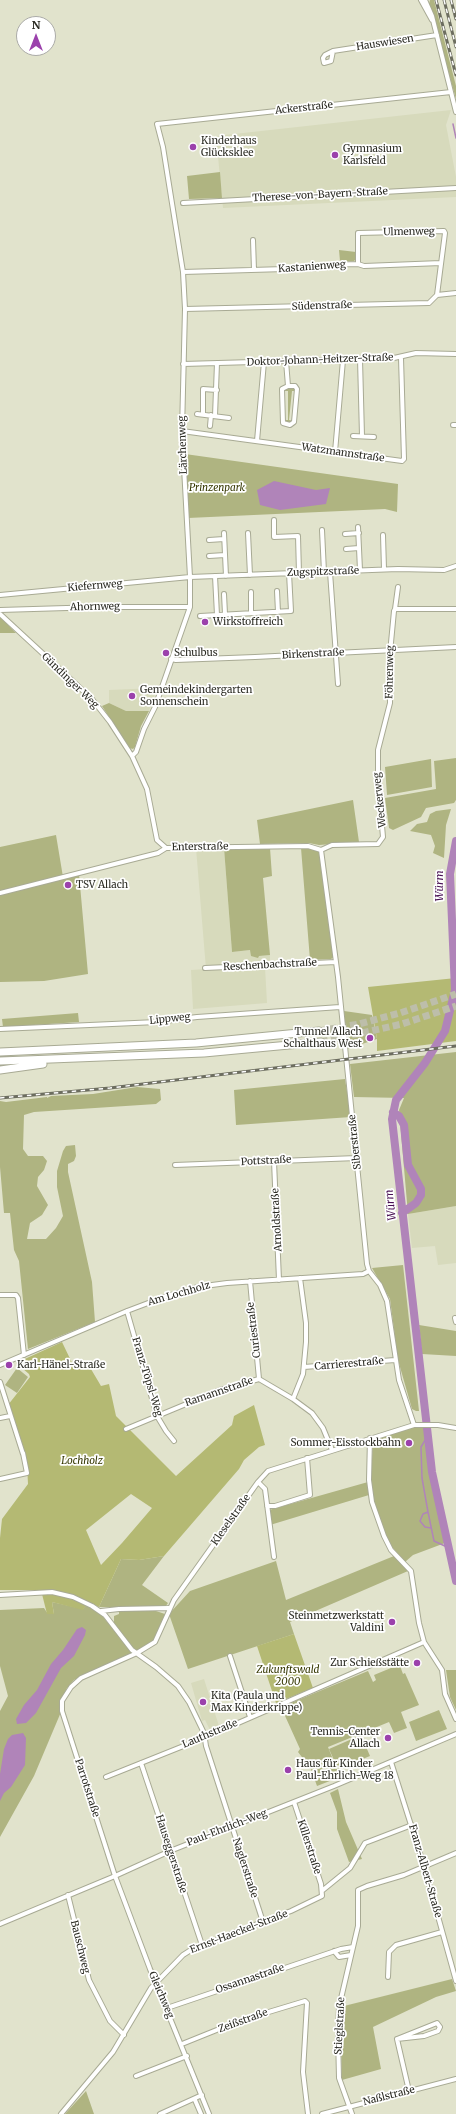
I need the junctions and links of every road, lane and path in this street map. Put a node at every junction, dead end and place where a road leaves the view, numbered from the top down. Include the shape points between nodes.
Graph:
1 (421, 0) edge
2 (425, 0) edge
3 (433, 22) junction
4 (437, 35) junction
5 (333, 51) dead end
6 (451, 92) junction
7 (456, 112) edge
8 (157, 124) joint
9 (456, 188) edge
10 (183, 203) dead end
11 (253, 240) dead end
12 (442, 263) junction
13 (358, 264) junction
14 (254, 270) junction
15 (183, 272) junction
16 (456, 294) edge
17 (437, 295) junction
18 (185, 309) junction
19 (456, 354) edge
20 (401, 358) junction
21 (360, 359) junction
22 (343, 360) junction
23 (286, 361) junction
24 (264, 362) junction
25 (217, 363) junction
26 (183, 364) junction
27 (288, 386) junction
28 (217, 390) junction
29 (198, 414) dead end
30 (203, 414) junction
31 (213, 416) junction
32 (229, 418) dead end
33 (210, 426) dead end
34 (182, 431) junction
35 (353, 436) dead end
36 (362, 436) junction
37 (374, 437) dead end
38 (257, 441) junction
39 (335, 452) junction
40 (274, 520) dead end
41 (358, 527) dead end
42 (322, 530) dead end
43 (224, 533) dead end
44 (248, 533) dead end
45 (359, 533) junction
46 (345, 534) dead end
47 (383, 535) dead end
48 (224, 539) junction
49 (209, 540) dead end
50 (359, 548) junction
51 (346, 549) dead end
52 (225, 555) junction
53 (209, 556) dead end
54 (456, 566) edge
55 (384, 569) junction
56 (360, 570) junction
57 (324, 572) junction
58 (330, 572) junction
59 (289, 573) junction
60 (299, 573) junction
61 (250, 575) junction
62 (215, 576) junction
63 (226, 576) junction
64 (190, 577) junction
65 (398, 587) dead end
66 (277, 591) dead end
67 (251, 592) dead end
68 (224, 594) dead end
69 (0, 595) edge
70 (190, 607) junction
71 (395, 609) junction
72 (456, 609) edge
73 (0, 610) edge
74 (278, 612) junction
75 (251, 613) junction
76 (0, 614) edge
77 (225, 614) junction
78 (217, 615) junction
79 (200, 616) dead end
80 (456, 647) edge
81 (390, 650) junction
82 (336, 653) junction
83 (171, 659) junction
84 (338, 684) dead end
85 (132, 756) junction
86 (378, 758) joint
87 (381, 843) joint
88 (166, 848) junction
89 (321, 850) junction
90 (0, 893) edge
91 (336, 962) junction
92 (205, 968) dead end
93 (340, 1007) junction
94 (0, 1029) edge
95 (319, 1031) tunnel mouth
96 (321, 1042) tunnel mouth
97 (0, 1052) edge
98 (60, 1059) junction
99 (0, 1061) edge
100 (0, 1070) edge
101 (357, 1158) junction
102 (274, 1161) junction
103 (175, 1165) dead end
104 (369, 1271) junction
105 (300, 1278) junction
106 (280, 1280) junction
107 (250, 1281) junction
108 (0, 1295) edge
109 (127, 1311) junction
110 (24, 1355) junction
111 (395, 1360) junction
112 (0, 1365) edge
113 (304, 1367) junction
114 (259, 1379) junction
115 (0, 1382) edge
116 (293, 1399) junction
117 (10, 1416) junction
118 (158, 1416) junction
119 (0, 1418) edge
120 (414, 1425) junction
121 (456, 1428) edge
122 (126, 1429) dead end
123 (370, 1438) junction
124 (174, 1441) dead end
125 (332, 1450) junction
126 (306, 1458) junction
127 (0, 1479) edge
128 (258, 1482) junction
129 (267, 1506) junction
130 (274, 1557) dead end
131 (0, 1595) edge
132 (169, 1608) junction
133 (101, 1611) junction
134 (424, 1642) junction
135 (137, 1653) junction
136 (230, 1656) dead end
137 (62, 1701) joint
138 (250, 1717) junction
139 (456, 1719) edge
140 (456, 1734) edge
141 (206, 1737) junction
142 (391, 1762) junction
143 (141, 1763) junction
144 (106, 1777) dead end
145 (294, 1802) junction
146 (412, 1825) junction
147 (232, 1827) junction
148 (170, 1851) junction
149 (456, 1853) edge
150 (424, 1866) junction
151 (115, 1876) junction
152 (323, 1892) junction
153 (68, 1895) junction
154 (263, 1922) junction
155 (0, 1924) edge
156 (442, 1932) junction
157 (202, 1945) junction
158 (353, 1947) junction
159 (334, 1951) junction
160 (351, 1955) junction
161 (388, 1977) dead end
162 (456, 1981) edge
163 (156, 1982) junction
164 (167, 2008) junction
165 (124, 2036) junction
166 (397, 2039) junction
167 (182, 2044) junction
168 (187, 2056) junction
169 (136, 2076) dead end
170 (456, 2079) edge
171 (408, 2091) junction
172 (202, 2095) junction
173 (195, 2100) junction
174 (348, 2106) junction
175 (61, 2114) edge
176 (160, 2114) edge
177 (200, 2114) edge
178 (209, 2114) edge
179 (308, 2114) edge
180 (322, 2114) edge
181 (352, 2114) edge

1 - 3 street
2 - 3 street
3 - 4 street
4 - 5 street, Hauswiesen
4 - 6 street
6 - 7 street
6 - 8 street, Ackerstraße
8 - 15 street, Lärchenweg
9 - 10 street, Therese-von-Bayern-Straße
11 - 14 street
12 - 13 street, Kastanienweg via 364,266
12 - 13 street, Ulmenweg via 444,231 358,233
12 - 17 street, Ulmenweg
13 - 14 street, Kastanienweg
14 - 15 street, Kastanienweg
15 - 18 street, Lärchenweg
16 - 17 street, Südenstraße
17 - 18 street, Südenstraße via 429,302
18 - 26 street, Lärchenweg
19 - 20 street, Doktor-Johann-Heitzer-Straße via 416,353
20 - 21 street, Doktor-Johann-Heitzer-Straße
20 - 39 street, Watzmannstraße via 404,459
21 - 22 street, Doktor-Johann-Heitzer-Straße
21 - 36 street
22 - 23 street, Doktor-Johann-Heitzer-Straße
22 - 39 street
23 - 24 street, Doktor-Johann-Heitzer-Straße
23 - 27 street
24 - 25 street, Doktor-Johann-Heitzer-Straße
24 - 38 street
25 - 26 street, Doktor-Johann-Heitzer-Straße
25 - 28 street
26 - 34 street, Lärchenweg
27 - 27 street via 295,386 297,389 294,422 290,425 284,423 282,389
28 - 30 street via 203,389
28 - 31 street
29 - 30 street
30 - 31 street
31 - 32 street
31 - 33 street
34 - 38 street, Watzmannstraße
34 - 64 street, Lärchenweg
35 - 36 street
36 - 37 street
38 - 39 street, Watzmannstraße
40 - 60 street via 274,537 298,536
41 - 45 street
42 - 57 street
43 - 48 street
44 - 61 street
45 - 46 street
45 - 50 street
47 - 55 street
48 - 49 street
48 - 52 street
50 - 51 street
50 - 56 street
52 - 53 street
52 - 63 street
54 - 55 street, Zugspitzstraße via 444,570
55 - 56 street, Zugspitzstraße
56 - 58 street, Zugspitzstraße
57 - 58 street, Zugspitzstraße
57 - 60 street, Zugspitzstraße
58 - 82 street
59 - 60 street, Zugspitzstraße
59 - 61 street, Zugspitzstraße
59 - 74 street via 291,611
61 - 63 street, Zugspitzstraße
62 - 63 street, Zugspitzstraße
62 - 64 street, Zugspitzstraße
62 - 78 street
64 - 69 street, Kiefernweg
64 - 70 street, Lärchenweg
65 - 71 street, Föhrenweg
66 - 74 street
67 - 75 street
68 - 77 street
70 - 73 street, Ahornweg
70 - 83 street, Lärchenweg
71 - 72 street
71 - 81 street, Föhrenweg
74 - 75 street
75 - 77 street
76 - 85 street, Gündinger Weg via 96,704
77 - 78 street
78 - 79 street
80 - 81 street, Birkenstraße
81 - 82 street, Birkenstraße
81 - 86 street, Föhrenweg via 390,703 379,743
82 - 83 street, Birkenstraße
82 - 84 street
83 - 85 street, Lärchenweg via 136,752
85 - 88 street, Gündinger Weg via 147,789 157,840
86 - 87 street, Weckerweg via 383,827
87 - 89 street, Enterstraße via 332,845
88 - 89 street, Enterstraße via 308,846
88 - 90 street, Enterstraße via 158,853
89 - 91 street, Siberstraße
91 - 92 street, Reschenbachstraße
91 - 93 street, Siberstraße
93 - 94 street, Lippweg via 196,1016 157,1022
93 - 101 street, Siberstraße
95 - 97 highway via 196,1043
96 - 98 highway via 204,1053
98 - 99 highway
98 - 100 highway
101 - 102 street, Pottstraße
101 - 104 street, Siberstraße via 365,1256
102 - 103 street, Pottstraße
102 - 106 street, Arnoldstraße
104 - 105 street, Am Lochholz via 363,1274
104 - 111 street, Siberstraße via 380,1285 387,1301
105 - 106 street, Am Lochholz
105 - 113 street via 306,1323
106 - 107 street, Am Lochholz
107 - 109 street, Am Lochholz via 197,1287
107 - 114 street, Curiestraße
108 - 110 street via 16,1295 18,1298
109 - 110 street, Am Lochholz
109 - 118 street, Franz-Töpsl-Weg
110 - 112 street, Am Lochholz
111 - 113 street, Carrierestraße
111 - 120 street, Siberstraße via 403,1395
113 - 116 street via 300,1386
114 - 116 street, Ramannstraße
114 - 118 street, Ramannstraße via 233,1385
115 - 117 street
116 - 125 street, Ramannstraße via 318,1420
117 - 119 street
117 - 127 street via 19,1434 27,1473
118 - 122 street, Ramannstraße
118 - 124 street, Franz-Töpsl-Weg
120 - 121 street, Kleselstraße
120 - 123 street, Kleselstraße
123 - 125 street, Kleselstraße
123 - 134 street via 369,1480 372,1502 391,1550 411,1571
125 - 126 street, Kleselstraße
126 - 128 street, Kleselstraße via 268,1471
126 - 129 street via 311,1492 306,1497
128 - 129 street via 265,1489
128 - 132 street, Kleselstraße
129 - 130 street
131 - 133 street via 52,1592 73,1597
132 - 133 street via 119,1608
132 - 135 street, Kleselstraße via 159,1636
133 - 135 street, Naglerstraße
134 - 138 street, Lauthstraße
134 - 139 street via 442,1670 446,1694
135 - 137 street, Kleselstraße via 80,1678
135 - 141 street, Naglerstraße via 178,1686
136 - 138 street
137 - 151 street, Parrotstraße via 62,1711
138 - 141 street, Lauthstraße
140 - 142 street, Paul-Ehrlich-Weg
141 - 143 street, Lauthstraße
141 - 147 street, Naglerstraße via 206,1746
142 - 145 street, Paul-Ehrlich-Weg
142 - 146 street, Franz-Albert-Straße
143 - 144 street, Lauthstraße
143 - 148 street, Hauseggerstraße
145 - 147 street, Paul-Ehrlich-Weg
145 - 152 street, Killerstraße
146 - 150 street, Franz-Albert-Straße
146 - 152 street, Ernst-Haeckel-Straße via 365,1843 350,1868
147 - 148 street, Paul-Ehrlich-Weg
147 - 154 street, Naglerstraße
148 - 151 street, Paul-Ehrlich-Weg
148 - 157 street, Hauseggerstraße
149 - 150 street
150 - 156 street, Franz-Albert-Straße
150 - 158 street, Stieglstraße via 358,1890 358,1926
151 - 153 street, Paul-Ehrlich-Weg
151 - 163 street, Gleichweg
152 - 154 street, Ernst-Haeckel-Straße via 319,1898 306,1905
153 - 155 street, Paul-Ehrlich-Weg
153 - 165 street, Bauschweg via 89,1980 110,2021
154 - 157 street, Ernst-Haeckel-Straße
156 - 161 street via 396,1945 389,1952
156 - 162 street, Franz-Albert-Straße
157 - 163 street, Ernst-Haeckel-Straße via 183,1955
158 - 159 street, Ossannastraße
158 - 160 street, Stieglstraße
159 - 160 street via 339,1956
159 - 164 street, Ossannastraße
160 - 174 street, Stieglstraße via 339,2007 338,2036 339,2078
163 - 164 street, Gleichweg
163 - 165 street, Ernst-Haeckel-Straße via 144,1998
164 - 167 street, Gleichweg
165 - 175 street, Ernst-Haeckel-Straße
166 - 166 street via 424,2036 438,2031 440,2027 436,2023
166 - 171 street
167 - 168 street, Gleichweg
167 - 179 street, Zeißstraße via 240,2021 305,2001 307,2003 304,2086
168 - 169 street
168 - 172 street, Gleichweg
170 - 171 street, Naßlstraße
171 - 174 street, Naßlstraße
172 - 173 street
172 - 178 street, Gleichweg
173 - 176 street
173 - 177 street
174 - 180 street, Naßlstraße
174 - 181 street, Stieglstraße

